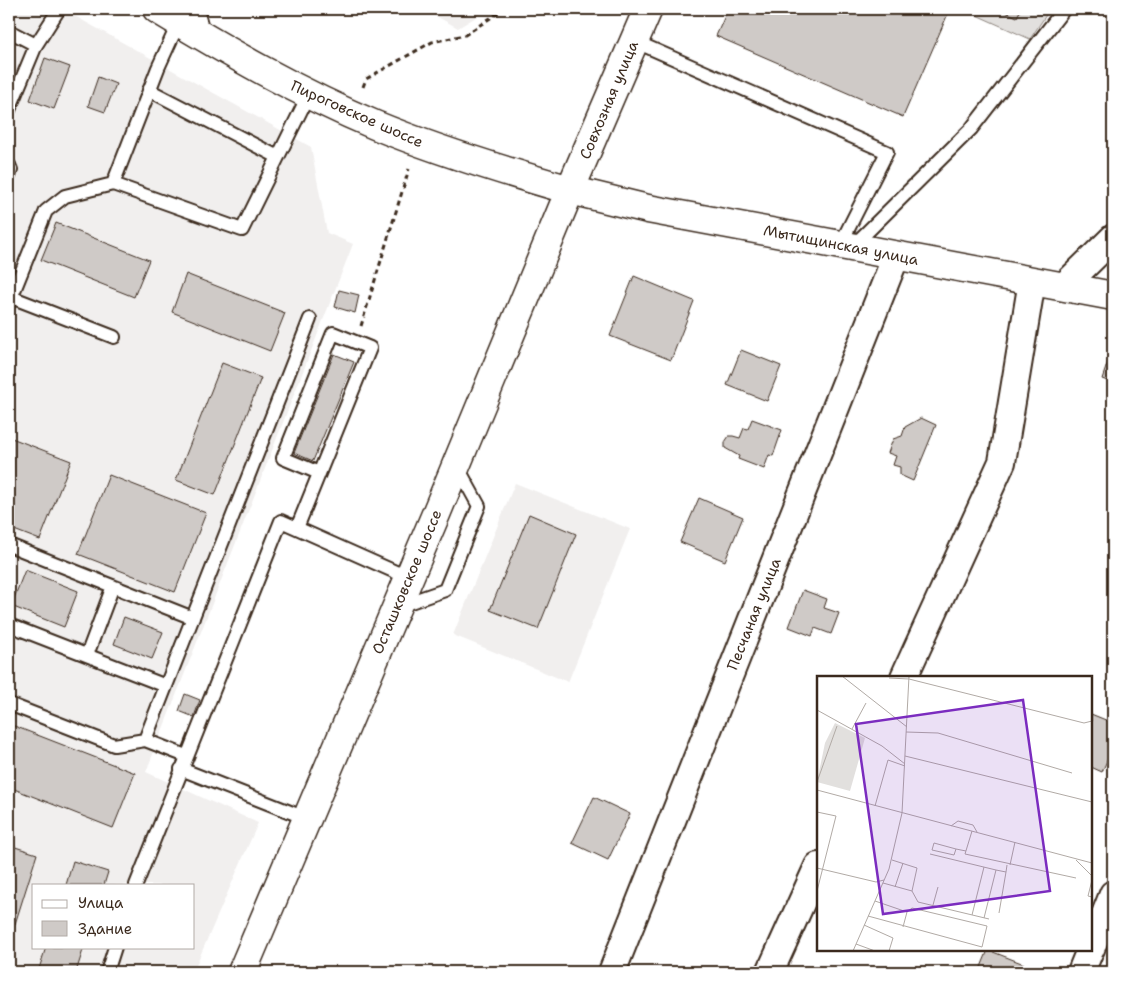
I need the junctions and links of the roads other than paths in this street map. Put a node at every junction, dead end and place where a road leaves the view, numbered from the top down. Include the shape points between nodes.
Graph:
1 (59, 9) edge
2 (648, 9) edge
3 (1064, 9) edge
4 (181, 18) edge
5 (9, 31) edge
6 (634, 41) junction
7 (36, 45) junction
8 (149, 90) junction
9 (309, 94) junction
10 (9, 110) edge
11 (278, 157) junction
12 (9, 165) edge
13 (9, 176) edge
14 (113, 184) junction
15 (570, 190) junction
16 (1113, 238) edge
17 (846, 246) junction
18 (896, 256) junction
19 (1032, 281) junction
20 (1063, 287) junction
21 (1113, 296) edge
22 (10, 300) edge
23 (310, 319) dead end
24 (114, 337) dead end
25 (456, 464) junction
26 (319, 473) junction
27 (297, 528) junction
28 (10, 549) edge
29 (409, 578) junction
30 (114, 586) junction
31 (397, 607) junction
32 (193, 618) junction
33 (9, 625) edge
34 (86, 655) junction
35 (904, 676) edge
36 (166, 686) junction
37 (9, 704) edge
38 (145, 740) junction
39 (186, 756) junction
40 (181, 769) junction
41 (308, 819) junction
42 (817, 868) edge
43 (136, 884) edge
44 (1113, 894) edge
45 (1092, 946) edge
46 (116, 948) edge
47 (1090, 951) edge
48 (107, 972) edge
49 (242, 972) edge
50 (612, 972) edge
51 (770, 972) edge
52 (1081, 972) edge

1 - 7 lane
2 - 6 main road, Совхозная улица
3 - 17 lane via 971,128
4 - 8 lane
4 - 9 main road, Пироговское шоссе via 256,68
5 - 7 lane
6 - 15 main road, Совхозная улица
6 - 17 lane via 887,152
7 - 10 lane
8 - 11 lane
8 - 14 lane
9 - 11 lane
9 - 15 main road, Пироговское шоссе via 424,144
11 - 14 lane via 242,230
12 - 13 lane
14 - 22 lane via 65,196 46,211
15 - 17 main road, Мытищинская улица via 648,209
15 - 25 main road, Осташковское шоссе
16 - 20 street
17 - 18 main road, Мытищинская улица
18 - 19 main road, Мытищинская улица
18 - 50 street, Песчаная улица
19 - 20 main road, Мытищинская улица
19 - 35 street via 1002,462
20 - 21 main road, Мытищинская улица
22 - 24 lane
23 - 32 lane
25 - 29 main road, Осташковское шоссе
25 - 31 lane via 479,506 445,590
26 - 26 lane via 370,348 333,333 283,458
26 - 27 lane
27 - 29 lane
27 - 39 lane via 281,521
28 - 30 lane
29 - 31 main road, Осташковское шоссе
30 - 32 lane
30 - 34 lane
31 - 41 main road, Осташковское шоссе
32 - 36 lane
33 - 34 lane
34 - 36 lane
36 - 38 lane
37 - 38 lane via 114,745
38 - 39 lane
39 - 40 lane
40 - 41 lane
40 - 43 lane
41 - 49 main road, Осташковское шоссе
42 - 51 street
44 - 45 street
46 - 48 lane
47 - 52 street

